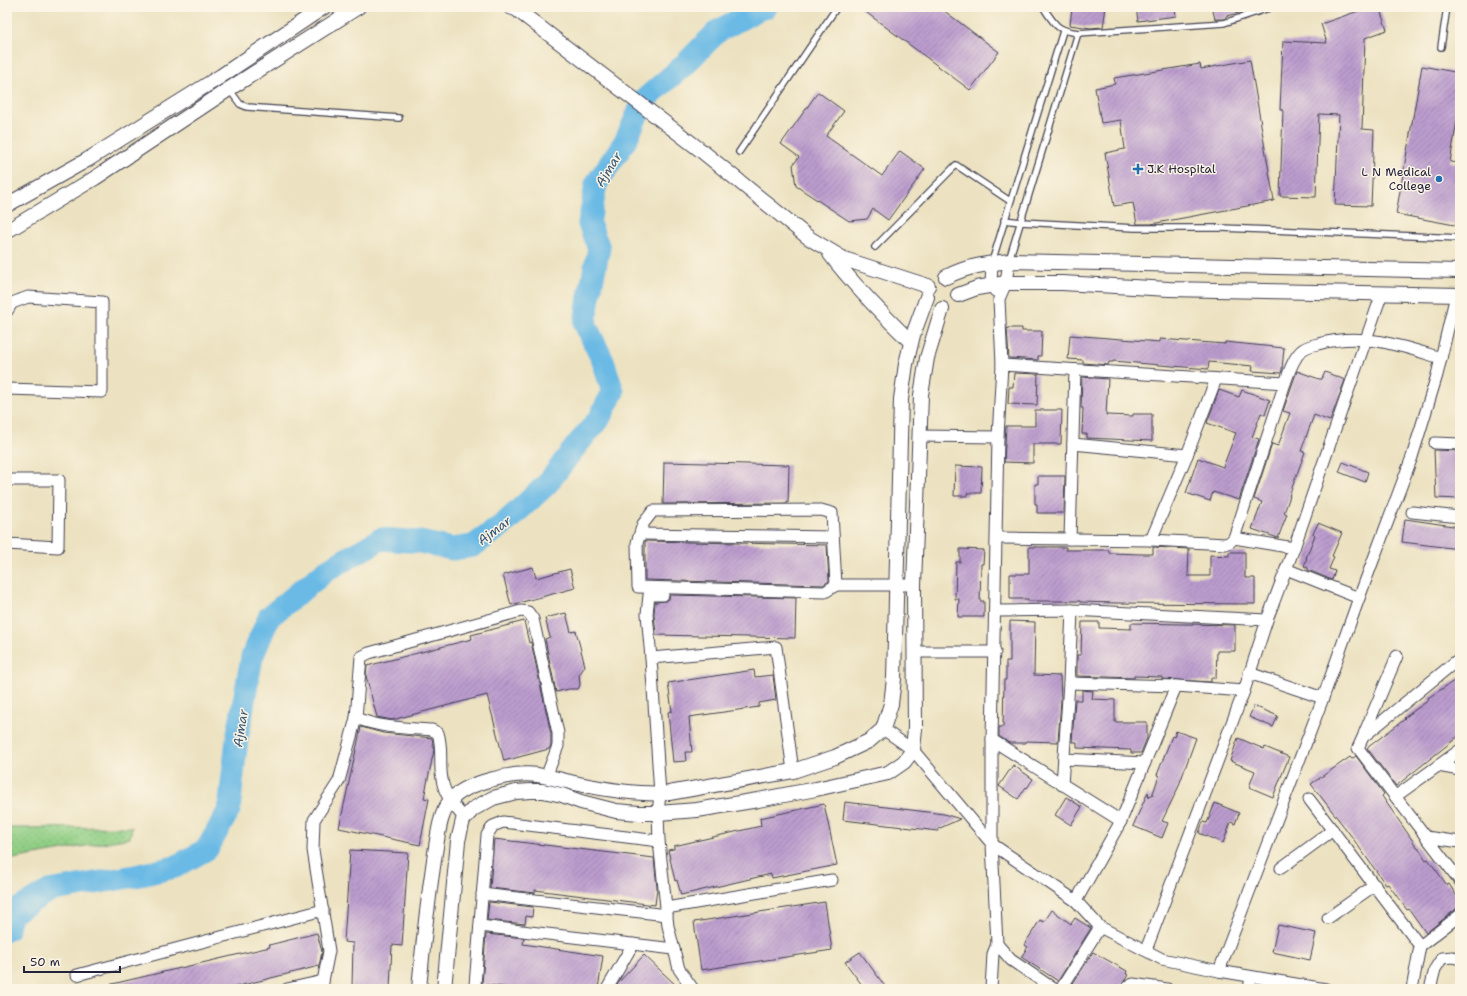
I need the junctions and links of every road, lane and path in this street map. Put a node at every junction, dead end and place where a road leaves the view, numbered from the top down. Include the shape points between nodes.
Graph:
1 (324, 7) edge
2 (358, 7) edge
3 (837, 7) edge
4 (1043, 7) edge
5 (1272, 7) edge
6 (1447, 7) edge
7 (514, 8) edge
8 (1064, 31) junction
9 (1078, 33) junction
10 (1441, 47) dead end
11 (229, 89) junction
12 (399, 118) dead end
13 (738, 152) dead end
14 (1010, 201) junction
15 (7, 205) edge
16 (1004, 220) junction
17 (1021, 222) junction
18 (7, 231) edge
19 (1460, 238) edge
20 (875, 247) dead end
21 (826, 248) junction
22 (1009, 262) junction
23 (992, 263) junction
24 (1460, 270) edge
25 (946, 277) junction
26 (1006, 283) junction
27 (991, 285) junction
28 (927, 292) junction
29 (1382, 293) junction
30 (958, 295) junction
31 (1458, 295) edge
32 (999, 299) junction
33 (942, 309) junction
34 (7, 312) edge
35 (1366, 339) junction
36 (911, 342) junction
37 (1441, 358) junction
38 (1002, 365) junction
39 (1075, 370) junction
40 (1216, 379) junction
41 (1285, 383) junction
42 (7, 389) edge
43 (918, 436) junction
44 (998, 437) junction
45 (1435, 443) dead end
46 (1073, 444) junction
47 (1460, 444) edge
48 (1187, 455) junction
49 (7, 480) edge
50 (1412, 512) dead end
51 (1460, 517) edge
52 (640, 534) junction
53 (833, 537) junction
54 (997, 538) junction
55 (1234, 538) junction
56 (1070, 539) junction
57 (1151, 540) junction
58 (7, 544) edge
59 (1294, 548) junction
60 (1286, 570) junction
61 (836, 585) junction
62 (914, 585) junction
63 (896, 586) junction
64 (793, 597) dead end
65 (1359, 598) junction
66 (1072, 610) junction
67 (996, 611) junction
68 (1267, 620) junction
69 (914, 652) junction
70 (995, 652) junction
71 (1397, 656) dead end
72 (651, 658) junction
73 (1460, 658) edge
74 (1249, 673) junction
75 (1070, 683) junction
76 (1176, 686) junction
77 (1244, 691) junction
78 (1323, 698) junction
79 (356, 718) junction
80 (883, 729) junction
81 (1363, 736) junction
82 (992, 740) junction
83 (913, 750) junction
84 (1460, 750) edge
85 (1064, 759) junction
86 (1145, 763) junction
87 (1438, 766) junction
88 (1460, 770) edge
89 (793, 771) junction
90 (546, 777) junction
91 (1062, 785) junction
92 (660, 794) junction
93 (1396, 796) junction
94 (1309, 799) dead end
95 (450, 801) junction
96 (658, 813) junction
97 (465, 819) junction
98 (1121, 821) junction
99 (1333, 830) junction
100 (1426, 838) junction
101 (659, 841) junction
102 (1460, 842) edge
103 (992, 844) junction
104 (1281, 868) dead end
105 (832, 880) dead end
106 (1460, 881) edge
107 (1375, 885) junction
108 (482, 894) junction
109 (1076, 901) junction
110 (323, 910) junction
111 (667, 911) junction
112 (1460, 916) edge
113 (1328, 918) dead end
114 (480, 926) junction
115 (1100, 927) junction
116 (633, 944) junction
117 (997, 944) junction
118 (1420, 946) junction
119 (674, 949) junction
120 (1146, 950) junction
121 (1460, 959) edge
122 (1219, 971) junction
123 (77, 975) dead end
124 (1251, 977) junction
125 (323, 985) edge
126 (1286, 986) edge
127 (287, 989) edge
128 (419, 989) edge
129 (444, 989) edge
130 (476, 989) edge
131 (607, 989) edge
132 (693, 989) edge
133 (991, 989) edge
134 (1054, 989) edge
135 (1061, 989) edge
136 (1127, 989) edge
137 (1167, 989) edge
138 (1249, 989) edge
139 (1326, 989) edge
140 (1412, 989) edge
141 (1430, 989) edge

1 - 15 street via 221,76 87,160
2 - 11 street
3 - 13 lane
4 - 8 lane via 1054,24
5 - 9 lane via 1224,23
6 - 10 lane
7 - 21 street via 702,152 809,238
8 - 9 lane
8 - 14 lane
9 - 17 lane
11 - 12 lane via 236,100 247,107
11 - 18 street via 95,178
14 - 16 lane
14 - 20 lane via 956,165
16 - 17 lane
16 - 23 lane
17 - 19 lane
17 - 22 lane
21 - 28 street via 844,259
21 - 36 street via 874,306
22 - 23 street
22 - 24 street
22 - 26 street
23 - 25 street via 975,265
23 - 27 street
25 - 28 street via 936,278
25 - 30 street via 955,283
26 - 27 street
26 - 29 street
26 - 32 street
27 - 30 street
27 - 32 street
28 - 33 street via 932,306
28 - 36 street
29 - 31 street
29 - 35 street
30 - 33 street via 952,306
31 - 37 street
32 - 38 street
33 - 43 street via 927,358
34 - 42 street via 12,303 28,297 102,302 102,392
35 - 37 street
35 - 41 street via 1326,342 1302,349 1295,358
35 - 59 street
36 - 63 street via 901,399
37 - 65 street via 1412,457
38 - 39 street
38 - 44 street
39 - 40 street
39 - 46 street
40 - 41 street
40 - 48 street
41 - 55 street
43 - 44 street
43 - 62 street
44 - 54 street
45 - 47 street
46 - 48 street
46 - 56 street
48 - 57 street
49 - 58 street via 59,480 58,547
50 - 51 street
52 - 53 street
52 - 53 street via 643,524 654,511 821,510 832,513
52 - 61 street via 637,543 638,587 825,592
53 - 61 street
54 - 56 street
54 - 67 street
55 - 57 street via 1226,544
55 - 59 street
56 - 57 street
59 - 60 street
60 - 65 street
60 - 68 street
61 - 63 street
62 - 63 street
62 - 69 street
63 - 80 street via 894,679
64 - 72 street via 649,595 647,614
65 - 78 street
66 - 67 street
66 - 68 street
66 - 75 street
67 - 70 street
68 - 74 street
69 - 70 street
69 - 83 street
70 - 82 street
71 - 81 street
72 - 89 street via 776,647
72 - 92 street
73 - 81 street
74 - 77 street
74 - 78 street
75 - 76 street
75 - 85 street
76 - 77 street
76 - 86 street
77 - 120 street
78 - 122 street
79 - 90 street via 361,657 521,611 528,612 533,619 558,733 558,746
79 - 95 street via 375,725 432,730 438,733 441,741 442,780
79 - 110 street via 339,781 314,820 313,850
80 - 83 street
80 - 89 street via 869,741 835,757
81 - 93 street via 1358,748
82 - 91 street
82 - 103 street
83 - 96 street via 904,762 888,773 758,800
83 - 103 street
84 - 87 street
85 - 86 street
85 - 91 street
86 - 98 street
87 - 88 street
87 - 93 street
89 - 92 street
90 - 92 street via 633,793
90 - 95 street via 513,775 496,779 458,793
91 - 98 street
92 - 96 street
93 - 100 street
94 - 99 street
95 - 97 street
95 - 128 street via 442,816 428,897
96 - 97 street via 616,811 562,795 531,790 493,798 473,808
96 - 101 street
97 - 129 street via 458,841
98 - 109 street
99 - 104 street
99 - 107 street
100 - 102 street
100 - 106 street
101 - 108 street via 502,822 493,826 487,835
101 - 111 street
103 - 109 street
103 - 117 street
105 - 111 street
107 - 113 street
107 - 118 street
108 - 111 street
108 - 114 street
109 - 115 street
110 - 123 street
110 - 125 street via 329,951
111 - 119 street
112 - 118 street
114 - 116 street
114 - 130 street
115 - 120 street
115 - 135 street
116 - 119 street
116 - 131 street
117 - 133 street via 993,954
117 - 134 street via 1011,960
118 - 140 street
119 - 132 street via 678,969
120 - 122 street via 1162,959
121 - 141 street via 1442,958 1435,969
122 - 124 street
124 - 126 street
124 - 138 street
125 - 127 street
126 - 139 street
136 - 137 street via 1133,984

